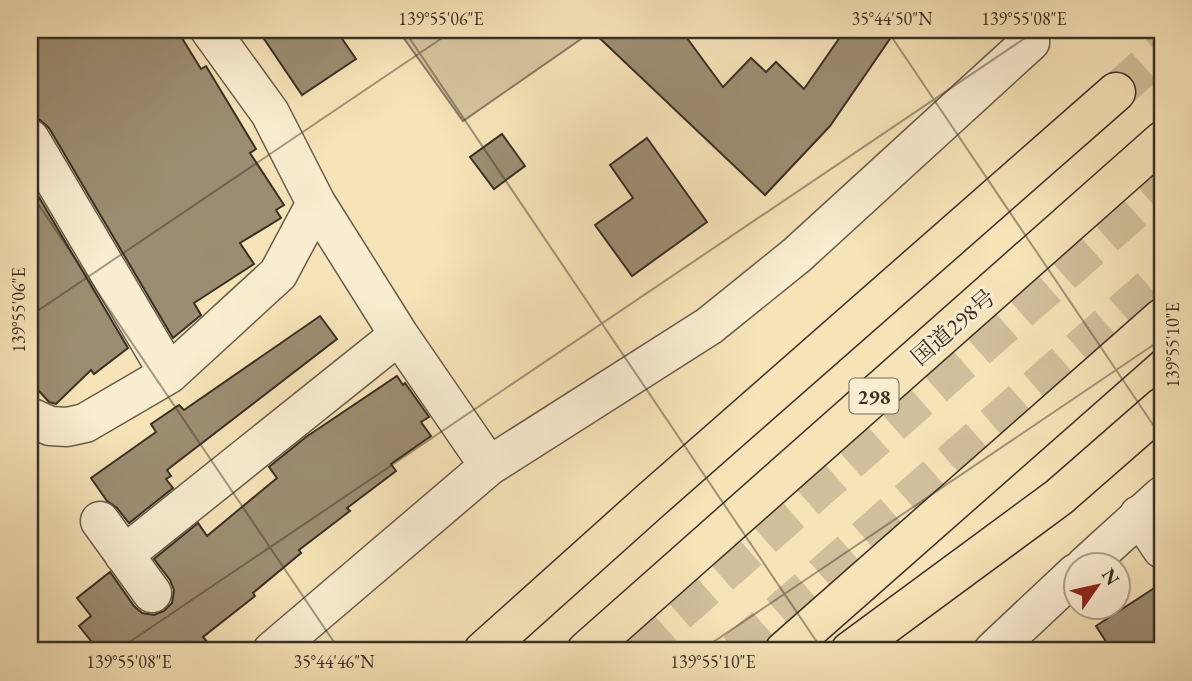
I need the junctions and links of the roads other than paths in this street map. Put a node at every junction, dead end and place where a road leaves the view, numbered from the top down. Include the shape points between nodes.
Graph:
1 (211, 30) edge
2 (1027, 30) edge
3 (1116, 92) tunnel mouth
4 (30, 139) edge
5 (1162, 141) edge
6 (316, 203) junction
7 (1162, 318) edge
8 (399, 335) junction
9 (169, 374) junction
10 (1162, 407) edge
11 (30, 416) edge
12 (489, 466) junction
13 (1151, 505) edge
14 (100, 521) dead end
15 (1162, 548) edge
16 (1099, 552) edge
17 (124, 555) junction
18 (1062, 586) edge
19 (152, 593) dead end
20 (272, 651) edge
21 (483, 651) edge
22 (586, 651) edge
23 (784, 651) edge
24 (850, 651) edge
25 (993, 651) edge

1 - 6 street via 270,113
2 - 12 street via 1030,42 797,255 709,326
3 - 21 highway
4 - 9 street
5 - 22 highway, 国道298号 / 298
6 - 8 street
6 - 9 street via 278,274
7 - 23 highway
8 - 12 street
8 - 17 street
9 - 11 street via 85,422 50,426
10 - 24 highway via 1059,497
12 - 20 street
13 - 15 street
13 - 16 street
14 - 17 street
17 - 19 street
18 - 25 street

